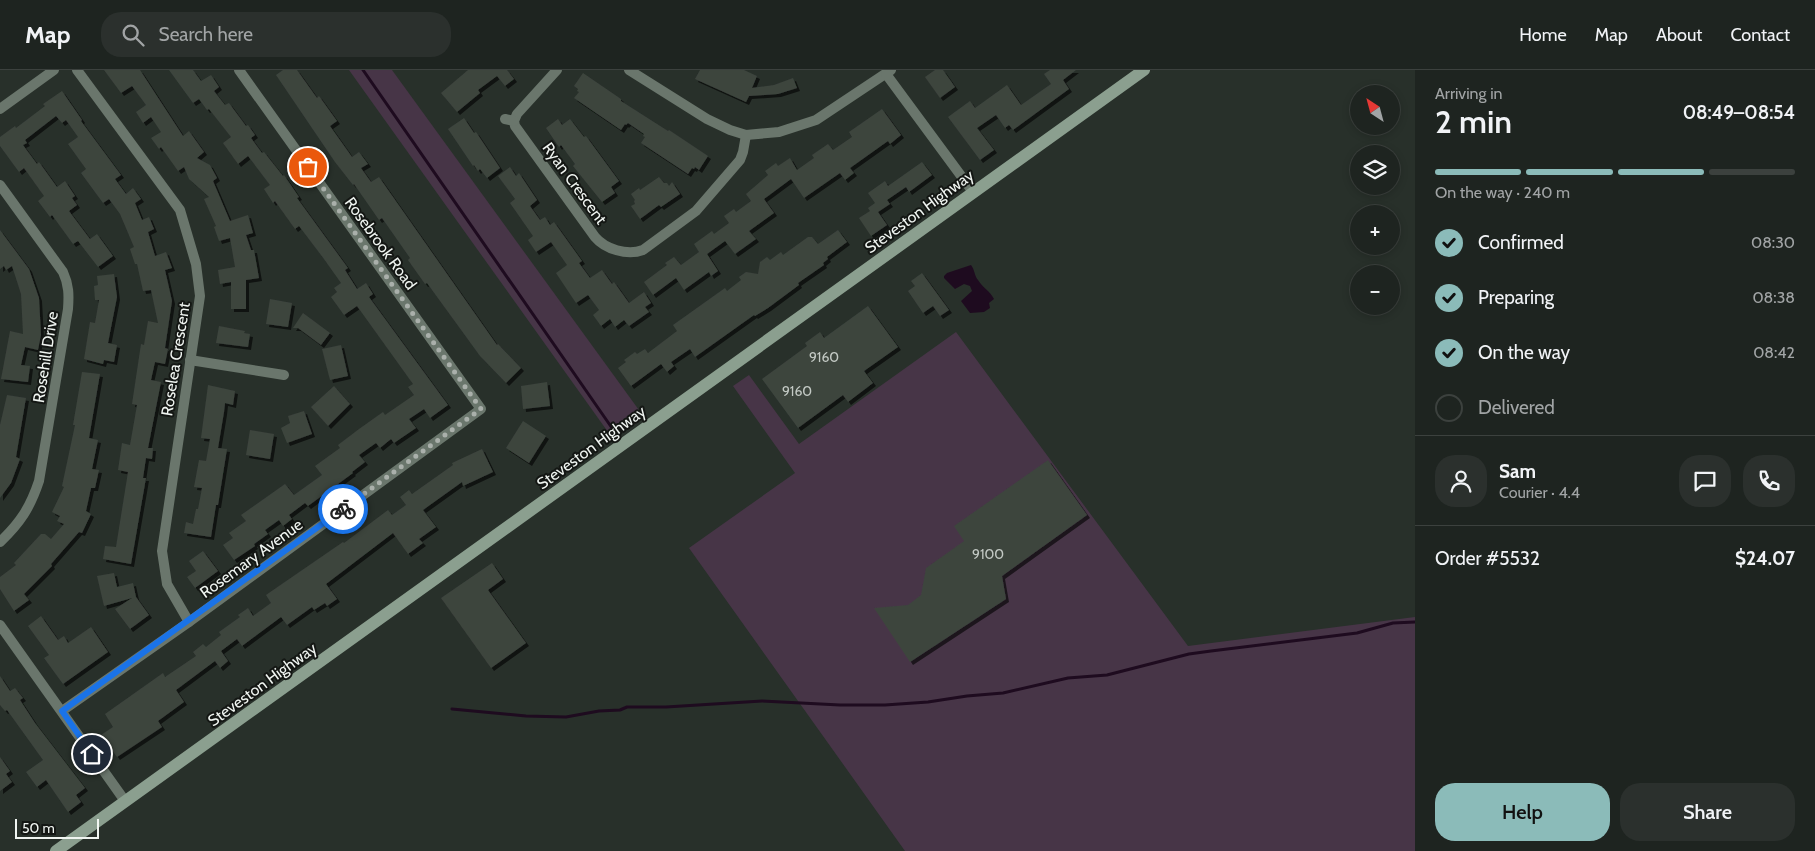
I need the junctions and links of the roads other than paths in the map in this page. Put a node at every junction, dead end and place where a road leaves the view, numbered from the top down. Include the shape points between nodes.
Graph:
1 (54, 70) edge
2 (77, 70) edge
3 (239, 70) edge
4 (556, 70) edge
5 (630, 70) edge
6 (1144, 70) edge
7 (889, 72) edge
8 (0, 110) edge
9 (746, 135) junction
10 (0, 185) edge
11 (973, 192) junction
12 (190, 360) junction
13 (284, 375) dead end
14 (481, 409) joint
15 (0, 542) edge
16 (189, 622) junction
17 (0, 625) edge
18 (62, 711) junction
19 (125, 801) junction
20 (56, 851) edge

1 - 8 street
2 - 12 street, Roselea Crescent via 180,210 196,264 200,296
3 - 14 street, Rosebrook Road
4 - 9 street, Ryan Crescent via 510,120 598,240 610,248 633,252 643,250 700,207 740,160
5 - 9 street via 706,119
6 - 11 main road, Steveston Highway
7 - 9 street via 816,120 779,132
7 - 11 street
10 - 15 street, Rosehill Drive via 63,272 69,287 67,319 39,481 24,516
11 - 19 main road, Steveston Highway
12 - 13 street
12 - 16 street, Roselea Crescent via 162,551 167,584
14 - 16 street, Rosemary Avenue
16 - 18 street, Rosemary Avenue
17 - 18 street
18 - 19 street
19 - 20 main road, Steveston Highway

